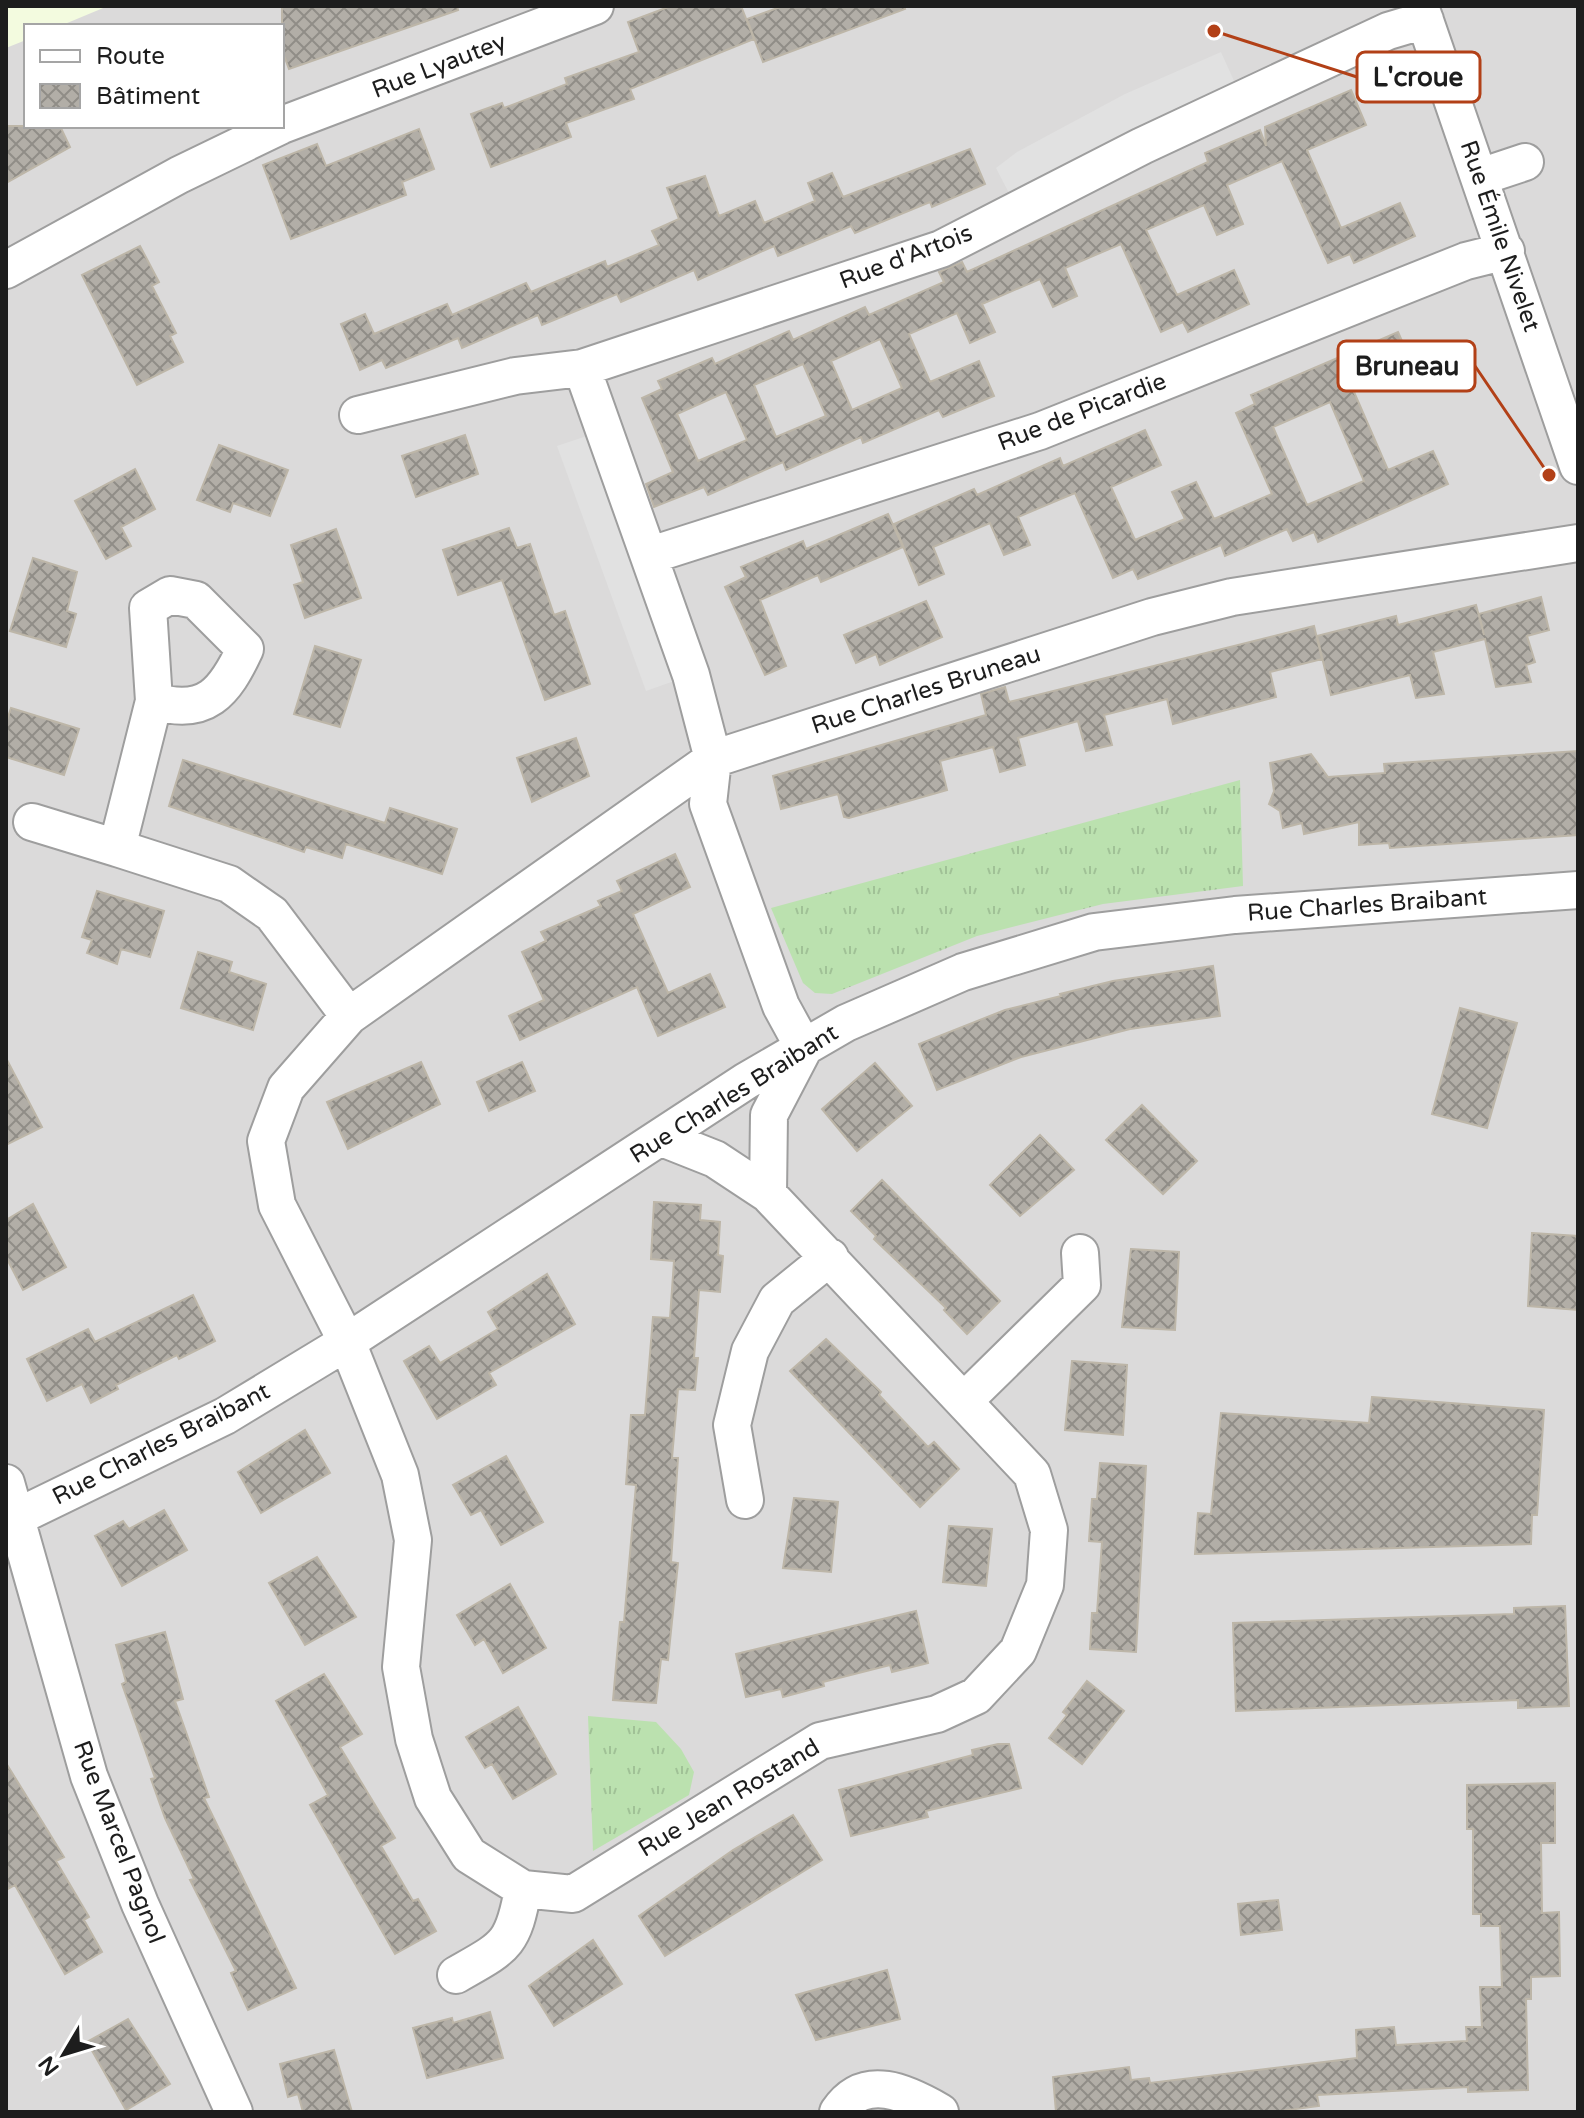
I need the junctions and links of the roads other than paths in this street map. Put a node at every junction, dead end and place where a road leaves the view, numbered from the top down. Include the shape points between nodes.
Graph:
1 (595, 6) edge
2 (1422, 13) edge
3 (284, 125) edge
4 (277, 128) edge
5 (1525, 162) dead end
6 (1480, 177) junction
7 (1506, 251) junction
8 (6, 270) edge
9 (582, 368) junction
10 (358, 415) dead end
11 (1578, 466) edge
12 (1578, 543) edge
13 (651, 555) junction
14 (154, 701) dead end
15 (713, 759) junction
16 (32, 822) dead end
17 (117, 848) junction
18 (1578, 890) edge
19 (349, 1016) junction
20 (804, 1048) junction
21 (662, 1138) junction
22 (768, 1194) junction
23 (1080, 1253) dead end
24 (830, 1257) junction
25 (347, 1342) junction
26 (965, 1400) junction
27 (6, 1483) edge
28 (745, 1500) dead end
29 (15, 1518) junction
30 (523, 1889) junction
31 (456, 1975) dead end
32 (234, 2112) edge
33 (838, 2112) edge
34 (940, 2112) edge

1 - 3 street, Rue Lyautey
2 - 6 street, Rue Émile Nivelet
2 - 9 street, Rue d'Artois via 941,249
4 - 8 street, Rue Lyautey
5 - 6 street
6 - 7 street, Rue Émile Nivelet
7 - 11 street, Rue Émile Nivelet
7 - 13 street, Rue de Picardie via 1466,261 1040,431
9 - 10 street, Rue d'Artois via 515,376
9 - 13 street
12 - 15 street, Rue Charles Bruneau via 1232,597 1152,617
13 - 15 street
14 - 17 street
15 - 19 street, Rue Charles Bruneau
15 - 20 street via 708,804 781,1006
16 - 17 street
17 - 19 street via 229,884 272,914
18 - 20 street, Rue Charles Braibant via 1235,915 1094,932 963,972 846,1023
19 - 25 street, Rue Charles Bruneau via 286,1088 266,1141 277,1205
20 - 21 street, Rue Charles Braibant
20 - 22 street via 769,1115
21 - 22 street, Rue Jean Rostand via 715,1159
21 - 25 street, Rue Charles Braibant
22 - 24 street, Rue Jean Rostand
23 - 26 street via 1082,1285
24 - 26 street, Rue Jean Rostand
24 - 28 street via 777,1300 750,1351 732,1425
25 - 29 street, Rue Charles Braibant via 225,1416
25 - 30 street, Rue Jean Rostand via 400,1475 413,1540 401,1667 414,1739 433,1798 469,1855
26 - 30 street, Rue Jean Rostand via 1032,1474 1049,1530 1045,1585 1018,1651 976,1696 937,1714 820,1741 573,1894
27 - 29 street, Rue Marcel Pagnol
29 - 32 street, Rue Marcel Pagnol via 89,1776
30 - 31 street via 515,1931 492,1954
33 - 34 street via 845,2101 875,2088 903,2091

